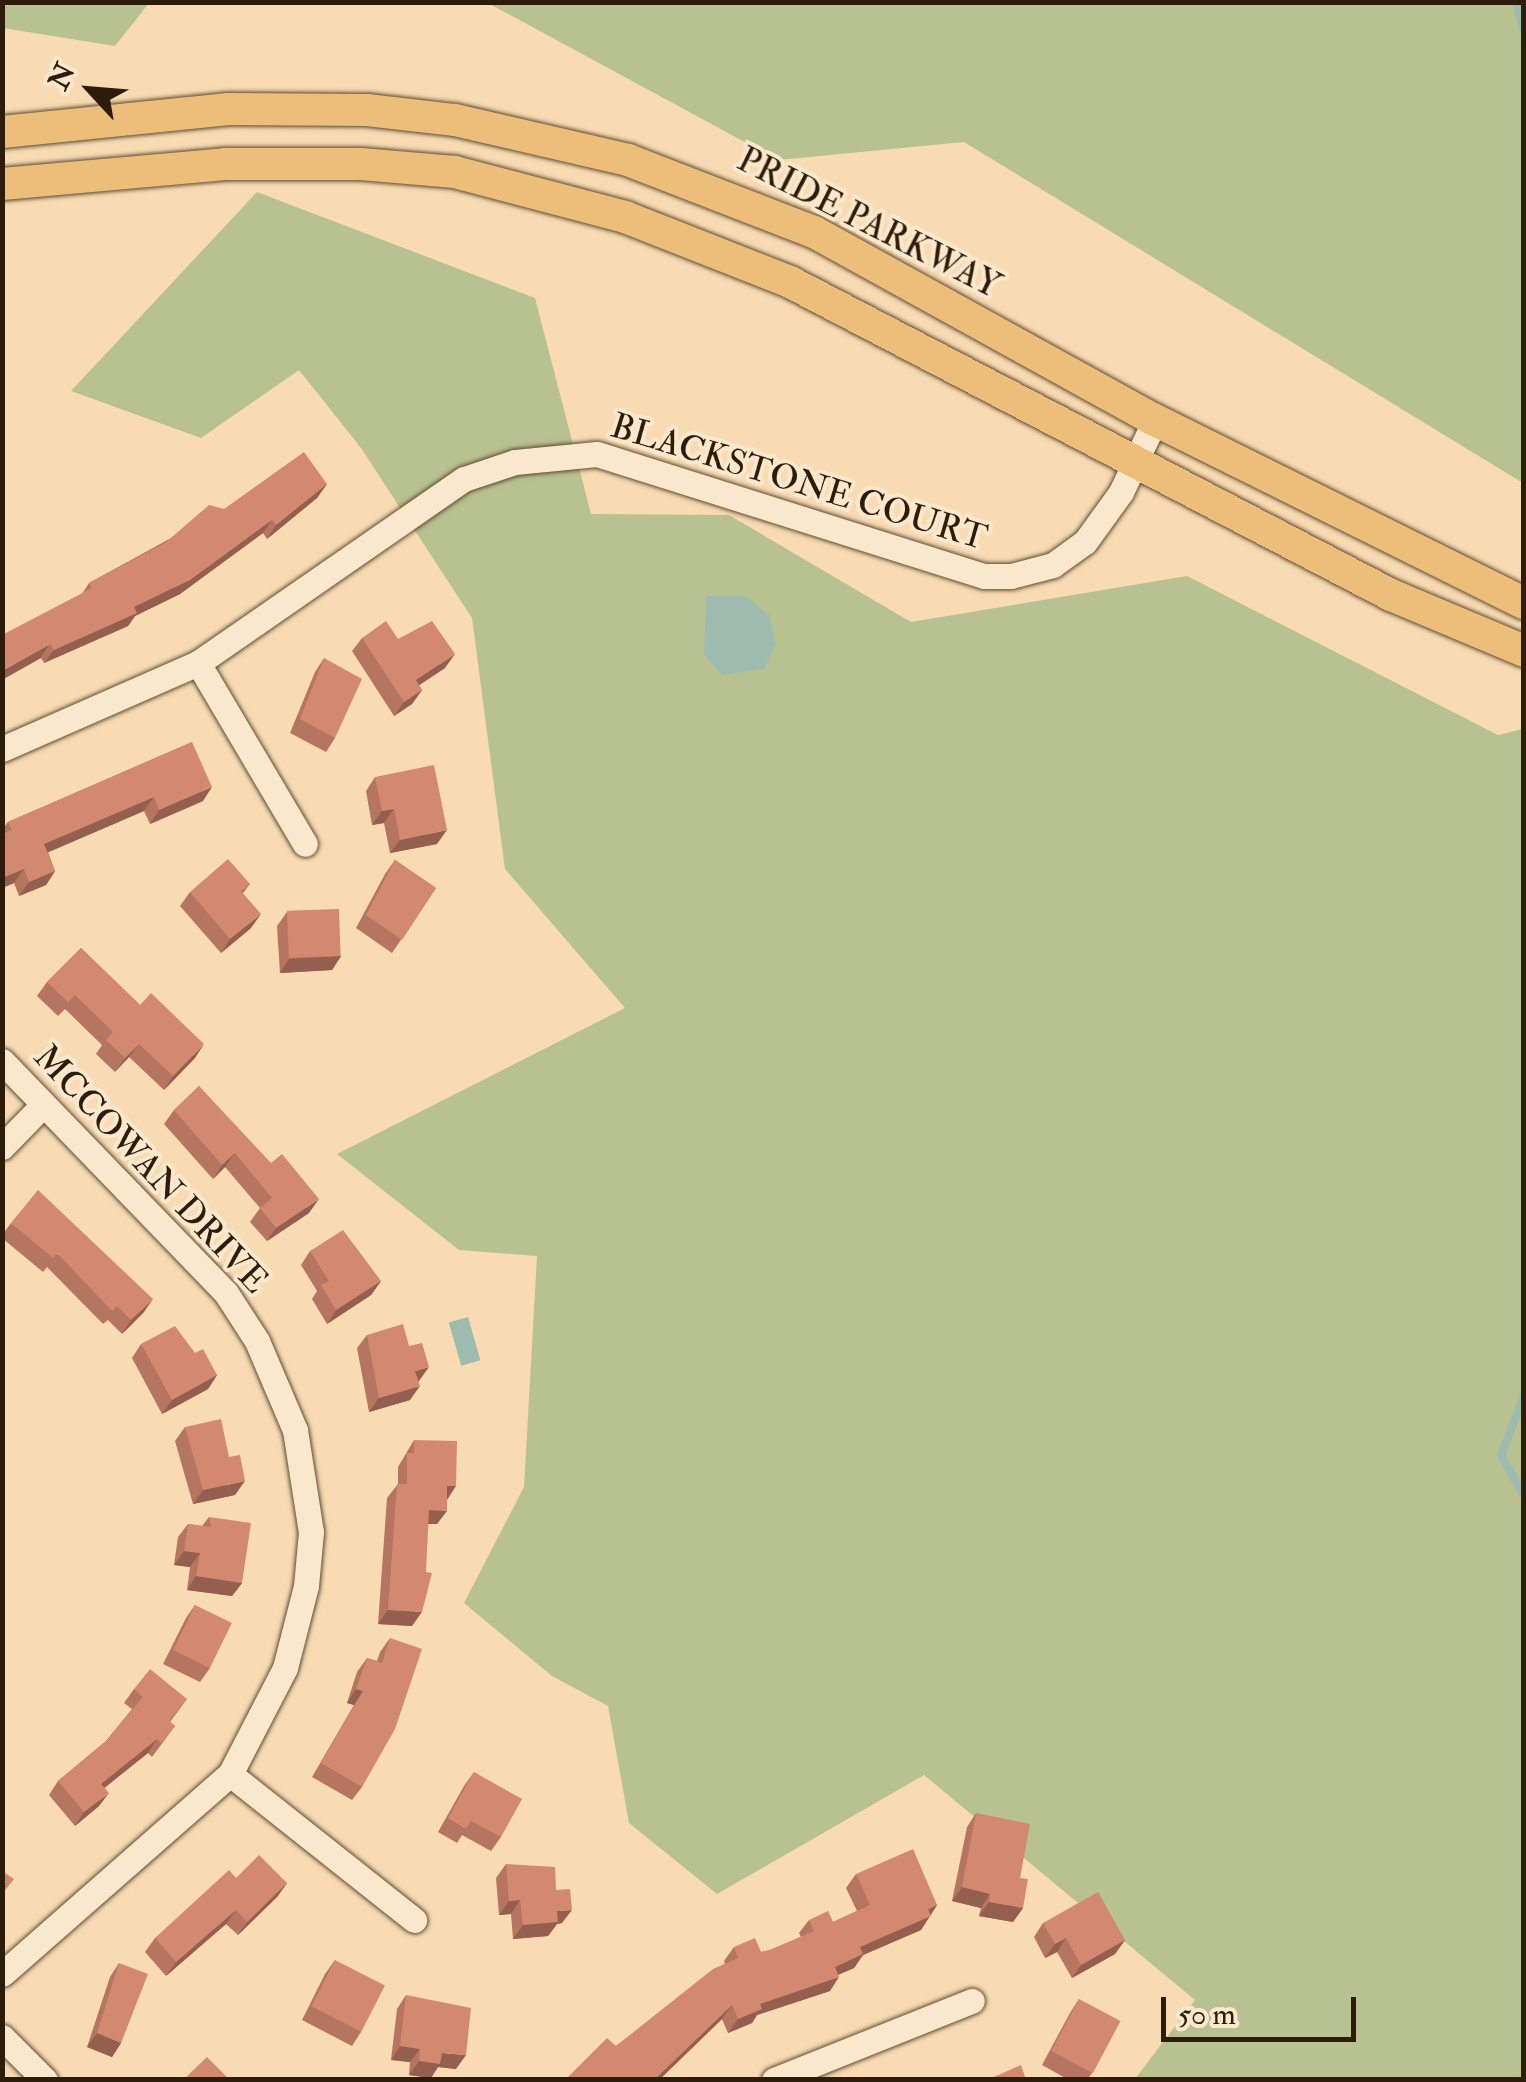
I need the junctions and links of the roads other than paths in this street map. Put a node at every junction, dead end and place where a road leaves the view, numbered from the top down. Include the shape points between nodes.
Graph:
1 (2, 132) edge
2 (2, 184) edge
3 (1156, 420) junction
4 (1137, 465) junction
5 (1524, 604) edge
6 (1524, 651) edge
7 (198, 663) junction
8 (2, 749) edge
9 (305, 844) dead end
10 (2, 1060) edge
11 (43, 1105) junction
12 (2, 1147) edge
13 (230, 1774) junction
14 (414, 1920) dead end
15 (2, 1974) edge
16 (972, 2001) dead end
17 (2, 2037) edge
18 (46, 2080) edge
19 (774, 2080) edge

1 - 3 main road, PRIDE PARKWAY via 230,109 367,110 542,138 756,204
2 - 4 main road via 225,164 456,172 708,245
3 - 4 street, BLACKSTONE COURT
3 - 5 main road, PRIDE PARKWAY
4 - 6 main road via 1391,595
4 - 7 street, BLACKSTONE COURT via 1085,542 1053,566 984,576 597,454 514,462 464,478
7 - 8 street, BLACKSTONE COURT
7 - 9 street
10 - 11 street, MCCOWAN DRIVE
11 - 12 street
11 - 13 street, MCCOWAN DRIVE via 226,1293 258,1341 295,1430 310,1532 306,1586 285,1668
13 - 14 street
13 - 15 street, MCCOWAN DRIVE
16 - 19 street
17 - 18 street

